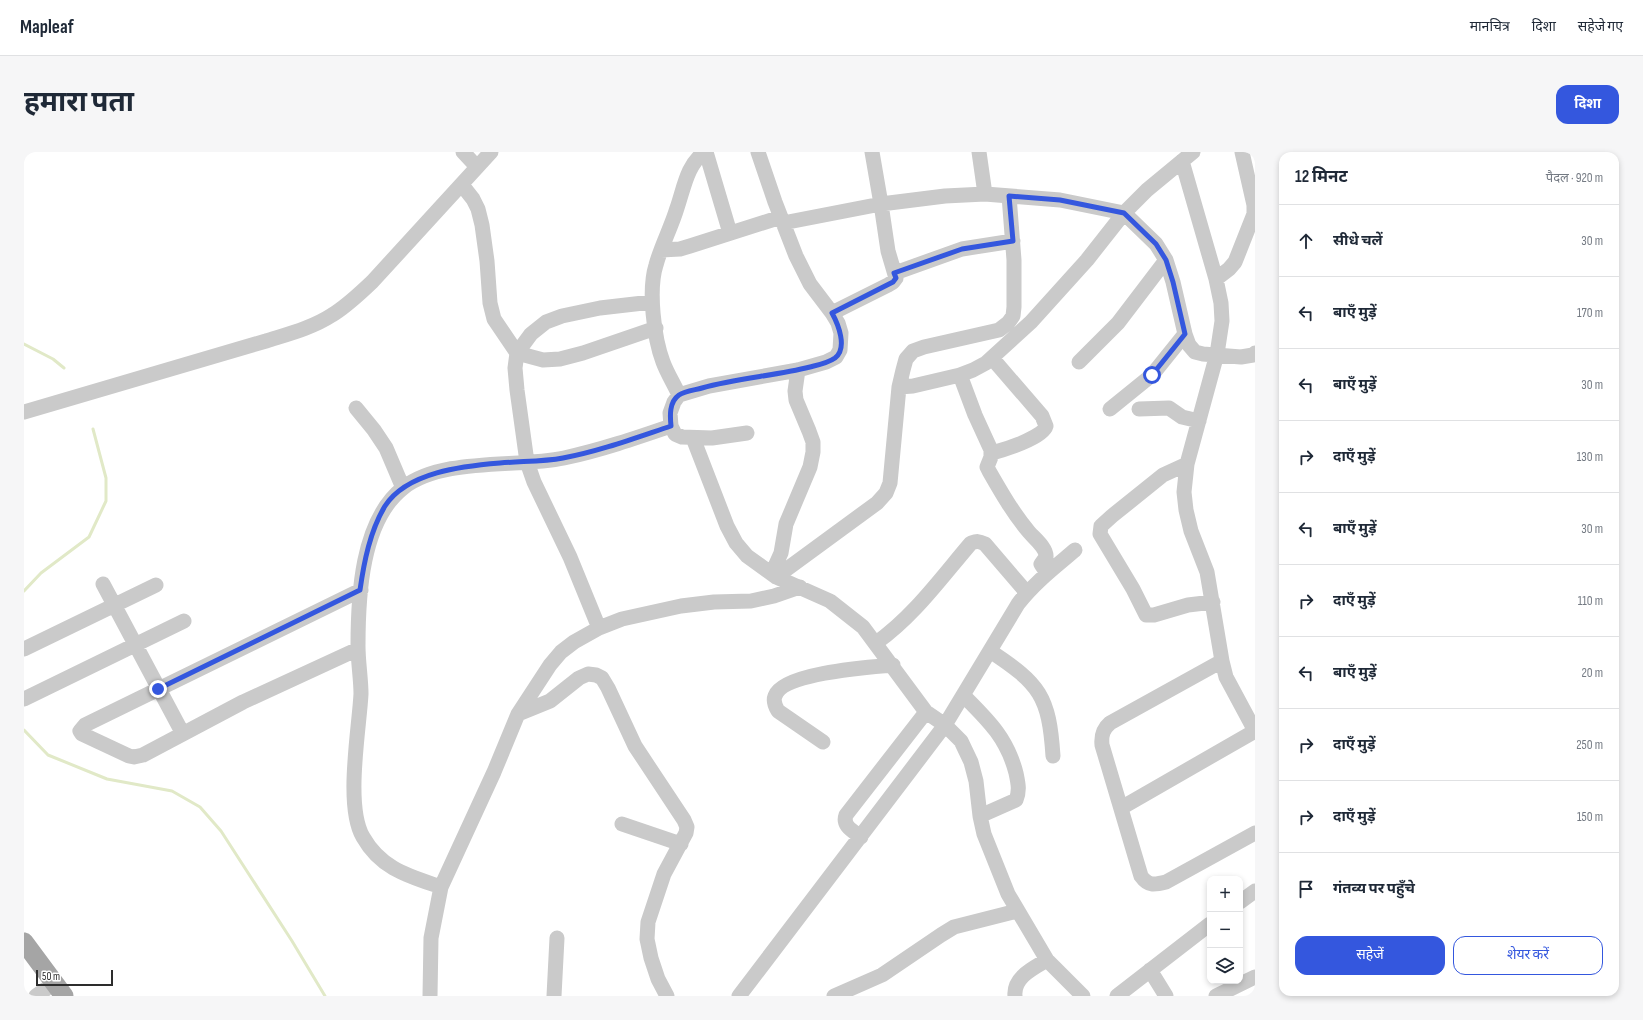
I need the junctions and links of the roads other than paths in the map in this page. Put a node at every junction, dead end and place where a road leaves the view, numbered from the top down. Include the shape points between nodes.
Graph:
1 (463, 152) edge
2 (491, 152) edge
3 (706, 152) edge
4 (758, 152) edge
5 (872, 152) edge
6 (979, 152) edge
7 (1242, 152) edge
8 (1188, 156) edge
9 (478, 167) junction
10 (462, 184) junction
11 (985, 194) junction
12 (1009, 196) junction
13 (882, 204) junction
14 (1124, 213) junction
15 (782, 220) junction
16 (730, 234) junction
17 (1013, 241) junction
18 (661, 250) junction
19 (1166, 260) junction
20 (894, 273) junction
21 (1216, 279) junction
22 (652, 302) junction
23 (832, 313) junction
24 (1020, 324) junction
25 (656, 328) junction
26 (1185, 334) junction
27 (517, 353) junction
28 (997, 354) junction
29 (1217, 354) junction
30 (1254, 356) edge
31 (1080, 362) dead end
32 (798, 370) junction
33 (960, 375) junction
34 (906, 386) junction
35 (679, 395) junction
36 (356, 408) dead end
37 (1110, 409) dead end
38 (1139, 410) dead end
39 (24, 412) edge
40 (1199, 421) junction
41 (671, 426) junction
42 (746, 433) dead end
43 (693, 438) junction
44 (992, 453) junction
45 (527, 462) junction
46 (1188, 464) junction
47 (403, 488) junction
48 (1075, 550) dead end
49 (1047, 573) junction
50 (774, 575) junction
51 (103, 584) dead end
52 (156, 585) dead end
53 (800, 587) junction
54 (360, 590) junction
55 (1027, 593) junction
56 (1213, 602) junction
57 (114, 605) junction
58 (184, 621) dead end
59 (599, 628) junction
60 (876, 643) junction
61 (134, 645) junction
62 (24, 649) edge
63 (358, 649) junction
64 (990, 651) junction
65 (1222, 661) junction
66 (893, 665) junction
67 (158, 689) junction
68 (964, 696) junction
69 (24, 699) edge
70 (926, 712) junction
71 (518, 714) junction
72 (945, 725) junction
73 (1255, 731) edge
74 (183, 734) junction
75 (823, 742) dead end
76 (1053, 756) dead end
77 (1121, 808) junction
78 (980, 816) junction
79 (622, 824) dead end
80 (1255, 833) edge
81 (861, 837) junction
82 (681, 844) junction
83 (441, 887) junction
84 (1255, 891) edge
85 (1243, 900) edge
86 (1017, 911) junction
87 (1207, 926) edge
88 (557, 938) dead end
89 (24, 942) edge
90 (1047, 960) junction
91 (24, 961) edge
92 (1150, 970) junction
93 (1255, 977) edge
94 (44, 994) edge
95 (64, 996) edge
96 (430, 996) edge
97 (554, 996) edge
98 (667, 996) edge
99 (739, 996) edge
100 (834, 996) edge
101 (1015, 996) edge
102 (1083, 996) edge
103 (1117, 996) edge
104 (1166, 996) edge
105 (1216, 996) edge

1 - 9 street
2 - 9 street
3 - 16 street
3 - 18 street via 698,156 691,166 673,223
4 - 15 street
5 - 13 street
6 - 11 street
7 - 21 street via 1254,214 1235,262
8 - 14 street
8 - 21 street
9 - 10 street
10 - 27 street via 478,209 482,225 494,319
10 - 39 street via 372,282 332,316 266,341
11 - 12 street
11 - 13 street
12 - 14 street via 1060,200
12 - 17 street
13 - 15 street
13 - 20 street via 888,251
14 - 19 street via 1156,244
14 - 24 street via 1087,260
15 - 16 street
15 - 23 street via 810,284
16 - 18 street via 680,249
17 - 20 street via 962,249
17 - 24 street via 1014,307
18 - 22 street via 655,267
19 - 26 street
19 - 31 street via 1118,323
20 - 23 street via 896,278 893,282
21 - 29 street via 1222,321
22 - 25 street
22 - 27 street via 600,308 546,322 531,334
23 - 32 street via 841,334 838,354 826,362
24 - 28 street
24 - 34 street via 1008,323 999,330 913,351 906,359
25 - 27 street via 583,353 560,358 543,360
25 - 35 street via 663,361
26 - 29 street via 1195,352
26 - 37 street via 1152,375
27 - 45 street via 517,390
28 - 33 street via 973,370
28 - 44 street via 1042,416 1046,426 1043,432
29 - 30 street
29 - 40 street
32 - 35 street via 715,384
32 - 50 street via 796,400 810,431 813,452 810,467 786,524
33 - 34 street
33 - 44 street
34 - 50 street via 893,467 886,493 877,503
35 - 41 street via 670,413
36 - 47 street via 386,448
38 - 40 street via 1168,408 1182,417
40 - 46 street
41 - 43 street via 675,434
41 - 45 street via 564,458
42 - 43 street
43 - 50 street via 726,526 736,544 747,556
44 - 49 street via 989,471 1023,523 1045,550 1046,557 1041,564
45 - 47 street via 441,471 419,478
45 - 59 street
46 - 56 street via 1184,492 1186,510 1207,572
46 - 56 street via 1163,475 1101,526 1100,534 1146,614 1154,615 1188,605
47 - 54 street via 385,506 372,534
48 - 49 street
49 - 55 street
50 - 53 street
51 - 57 street
52 - 57 street
53 - 59 street via 751,601 681,606 622,619
53 - 60 street via 819,595 844,611 863,627
54 - 63 street
54 - 67 street
55 - 60 street via 985,544 975,541 917,607
55 - 64 street
56 - 65 street
57 - 61 street
57 - 62 street
58 - 61 street
59 - 71 street via 561,652
60 - 66 street
61 - 67 street
61 - 69 street
63 - 74 street via 243,702
63 - 83 street via 361,693 354,782 356,823 362,837 375,854 399,872
64 - 68 street
64 - 76 street via 1014,667 1039,692 1047,708
65 - 73 street via 1226,677
65 - 77 street via 1104,728 1101,736 1102,745
66 - 70 street
66 - 75 street via 816,675 793,682 778,691 774,696 778,711
67 - 74 street
67 - 74 street via 85,725 80,731 134,757 143,756
68 - 72 street
68 - 78 street via 990,722 1005,743 1019,784 1016,800
70 - 72 street
70 - 81 street via 846,815 846,824
71 - 82 street via 546,703 588,674 602,678 635,746 684,820 687,827
71 - 83 street
72 - 78 street via 961,741 971,762
72 - 81 street
73 - 77 street
77 - 80 street via 1141,876 1146,883 1154,885 1166,882
78 - 86 street via 984,834
79 - 82 street
81 - 99 street
82 - 98 street via 664,874 648,922 647,939 651,958
83 - 96 street via 431,938
84 - 85 street
86 - 90 street
86 - 100 street via 954,927 882,974
87 - 92 street
88 - 97 street
89 - 95 main road
90 - 101 street via 1026,973 1018,982
90 - 102 street
91 - 94 main road
92 - 103 street
92 - 104 street
93 - 105 street

